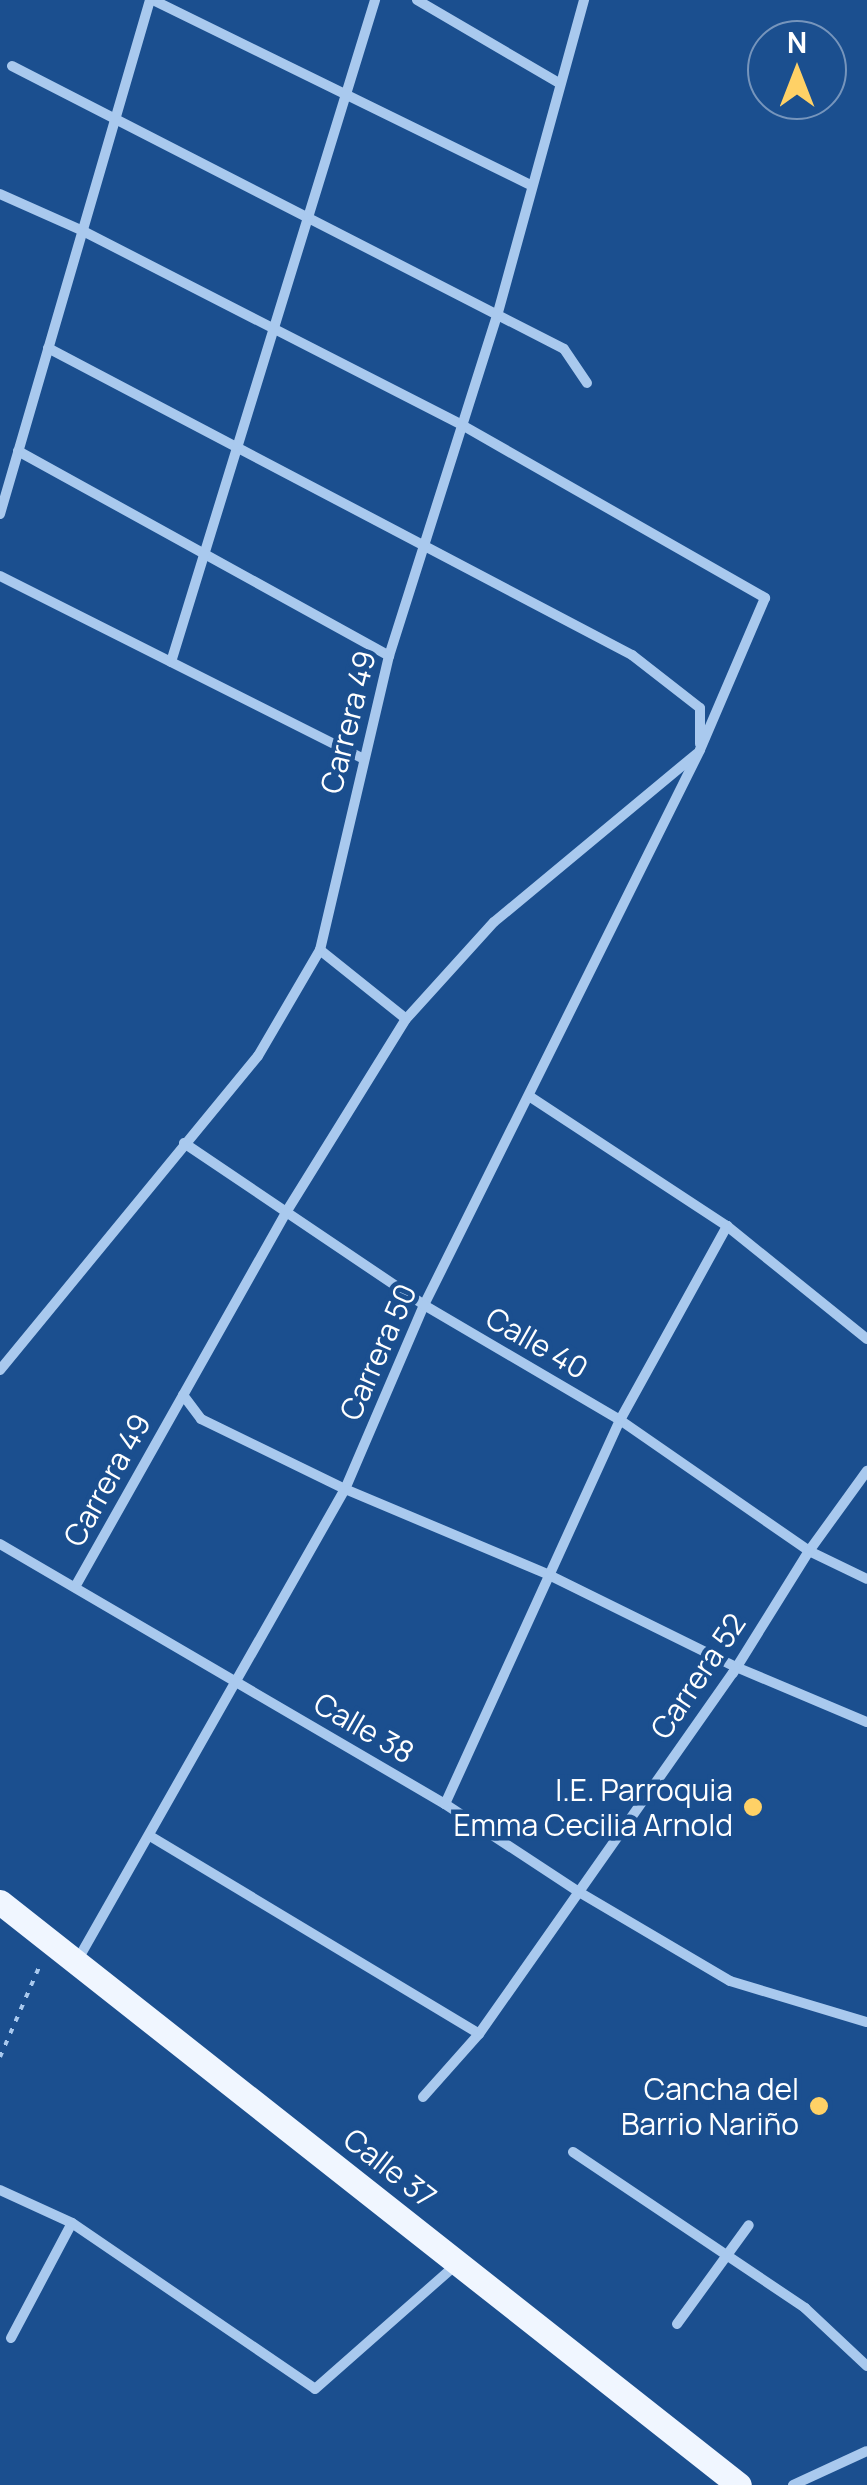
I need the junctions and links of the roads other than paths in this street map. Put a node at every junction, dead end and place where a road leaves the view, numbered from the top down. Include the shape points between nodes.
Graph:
1 (151, 0) edge
2 (375, 0) edge
3 (417, 0) edge
4 (584, 0) edge
5 (12, 66) dead end
6 (560, 82) junction
7 (346, 94) junction
8 (115, 118) junction
9 (532, 186) junction
10 (0, 194) edge
11 (306, 217) junction
12 (82, 230) junction
13 (498, 316) junction
14 (274, 329) junction
15 (48, 348) junction
16 (587, 383) dead end
17 (462, 425) junction
18 (238, 447) junction
19 (18, 450) junction
20 (0, 514) edge
21 (424, 543) junction
22 (206, 554) junction
23 (0, 576) edge
24 (389, 656) junction
25 (171, 662) junction
26 (700, 750) junction
27 (364, 759) junction
28 (320, 950) junction
29 (406, 1019) junction
30 (529, 1096) junction
31 (184, 1143) junction
32 (285, 1214) junction
33 (728, 1226) junction
34 (424, 1306) junction
35 (867, 1338) edge
36 (0, 1370) edge
37 (183, 1395) junction
38 (620, 1420) junction
39 (867, 1471) edge
40 (345, 1489) junction
41 (0, 1544) edge
42 (810, 1550) junction
43 (546, 1574) junction
44 (867, 1580) edge
45 (75, 1587) junction
46 (736, 1668) junction
47 (235, 1681) junction
48 (867, 1722) edge
49 (445, 1804) junction
50 (150, 1836) junction
51 (579, 1892) junction
52 (0, 1902) edge
53 (77, 1962) junction
54 (867, 2022) edge
55 (479, 2034) junction
56 (422, 2096) dead end
57 (573, 2152) dead end
58 (0, 2190) edge
59 (72, 2222) junction
60 (748, 2225) dead end
61 (727, 2255) junction
62 (458, 2263) junction
63 (677, 2324) dead end
64 (11, 2338) dead end
65 (867, 2366) edge
66 (867, 2451) edge
67 (739, 2485) edge
68 (793, 2485) edge

1 - 7 street
1 - 8 street
2 - 7 street
3 - 6 street
4 - 6 street, Carrera 49
5 - 8 street
6 - 9 street, Carrera 49
7 - 9 street
7 - 11 street
8 - 11 street
8 - 12 street
9 - 13 street, Carrera 49
10 - 12 street
11 - 13 street
11 - 14 street
12 - 14 street
12 - 15 street
13 - 16 street via 564,349
13 - 17 street, Carrera 49
14 - 17 street
14 - 18 street
15 - 18 street
15 - 19 street
17 - 21 street, Carrera 49
17 - 26 street, Carrera 50 via 765,598
18 - 21 street
18 - 22 street
19 - 20 street
19 - 22 street
21 - 24 street, Carrera 49
21 - 26 street via 632,655 700,708
22 - 24 street
22 - 25 street
23 - 25 street
24 - 27 street, Carrera 49
25 - 27 street
26 - 29 street, Carrera 49 via 494,922
26 - 30 street, Carrera 50
27 - 28 street, Carrera 49
28 - 29 street
28 - 31 street, Carrera 49 via 258,1056
29 - 32 street, Carrera 49
30 - 33 street
30 - 34 street, Carrera 50
31 - 32 street, Calle 40
31 - 36 street, Carrera 49
32 - 34 street, Calle 40
32 - 37 street, Carrera 49
33 - 35 street
33 - 38 street
34 - 38 street, Calle 40
34 - 40 street, Carrera 50
37 - 40 street via 201,1419
37 - 45 street, Carrera 49
38 - 42 street, Calle 40
38 - 43 street
39 - 42 street, Carrera 52
40 - 43 street
40 - 47 street, Carrera 50
41 - 45 street, Calle 38
42 - 44 street, Calle 40
42 - 46 street, Carrera 52
43 - 46 street
43 - 49 street
45 - 47 street, Calle 38
46 - 48 street
46 - 51 street, Carrera 52
47 - 49 street, Calle 38
47 - 50 street, Carrera 50
49 - 51 street, Calle 38
50 - 53 street, Carrera 50
50 - 55 street
51 - 54 street, Calle 38 via 730,1981
51 - 55 street, Carrera 52
52 - 53 main road, Calle 37
53 - 62 main road, Calle 37
55 - 56 street, Carrera 52
57 - 61 street
58 - 59 street
59 - 62 street via 315,2389
59 - 64 street
60 - 61 street
61 - 63 street
61 - 65 street via 804,2308
62 - 67 main road, Calle 37
66 - 68 street

